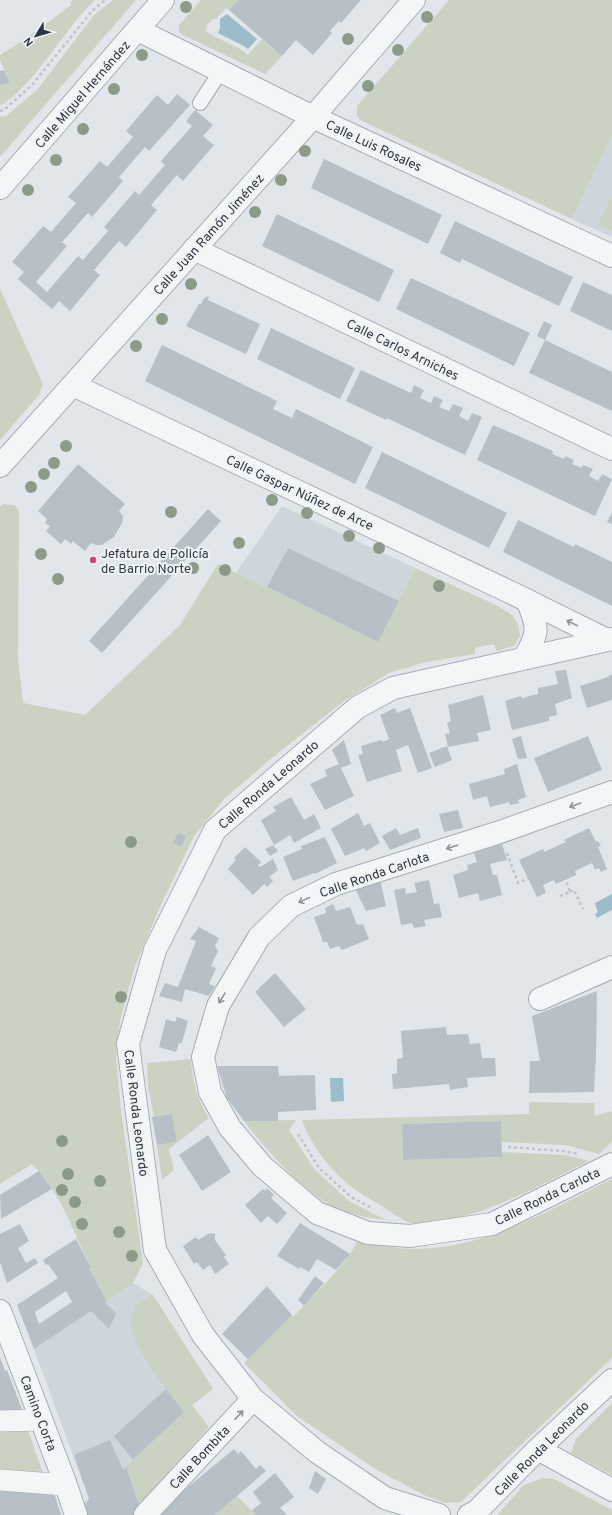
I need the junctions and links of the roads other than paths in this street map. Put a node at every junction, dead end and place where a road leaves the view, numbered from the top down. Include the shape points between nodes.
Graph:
1 (163, 0) edge
2 (414, 0) edge
3 (138, 30) junction
4 (220, 71) junction
5 (200, 103) dead end
6 (314, 117) junction
7 (0, 188) edge
8 (194, 249) junction
9 (612, 256) edge
10 (73, 385) junction
11 (612, 449) edge
12 (0, 466) edge
13 (527, 600) junction
14 (609, 640) edge
15 (524, 658) junction
16 (612, 792) edge
17 (612, 967) edge
18 (540, 999) dead end
19 (612, 1165) edge
20 (0, 1311) edge
21 (612, 1380) edge
22 (253, 1399) junction
23 (42, 1420) junction
24 (0, 1421) edge
25 (538, 1449) junction
26 (0, 1480) edge
27 (66, 1485) junction
28 (612, 1490) edge
29 (76, 1515) edge
30 (145, 1515) edge
31 (439, 1515) edge
32 (469, 1515) edge

1 - 3 street, Calle Miguel Hernández
2 - 6 street, Calle Juan Ramón Jiménez
3 - 4 street, Calle Luis Rosales
3 - 7 street, Calle Miguel Hernández
4 - 5 lane
4 - 6 street, Calle Luis Rosales
6 - 8 street, Calle Juan Ramón Jiménez
6 - 9 street, Calle Luis Rosales
8 - 10 street, Calle Juan Ramón Jiménez
8 - 11 street, Calle Carlos Arniches
10 - 12 street, Calle Juan Ramón Jiménez
10 - 13 street, Calle Gaspar Núñez de Arce
14 -> 13 street, Calle Gaspar Núñez de Arce
13 - 15 street via 537,623 533,643
14 - 15 street, Calle Ronda Leonardo
15 - 22 street, Calle Ronda Leonardo via 393,688 358,707 215,830 155,950 128,1044 155,1250 203,1335
16 -> 19 street, Calle Ronda Carlota via 500,832 336,884 291,906 259,937 218,1006 203,1057 210,1092 230,1128 262,1166 317,1213 368,1233 410,1236 492,1224
17 - 18 street
20 - 23 street, Camino Corta
21 - 25 street, Calle Ronda Leonardo
30 -> 22 street, Calle Bombita
22 - 31 street, Calle Ronda Leonardo via 317,1452 385,1498
23 - 24 street
23 - 27 street, Camino Corta
25 - 28 street
25 - 32 street, Calle Ronda Leonardo via 476,1512
26 - 27 street
27 - 29 street, Camino Corta

